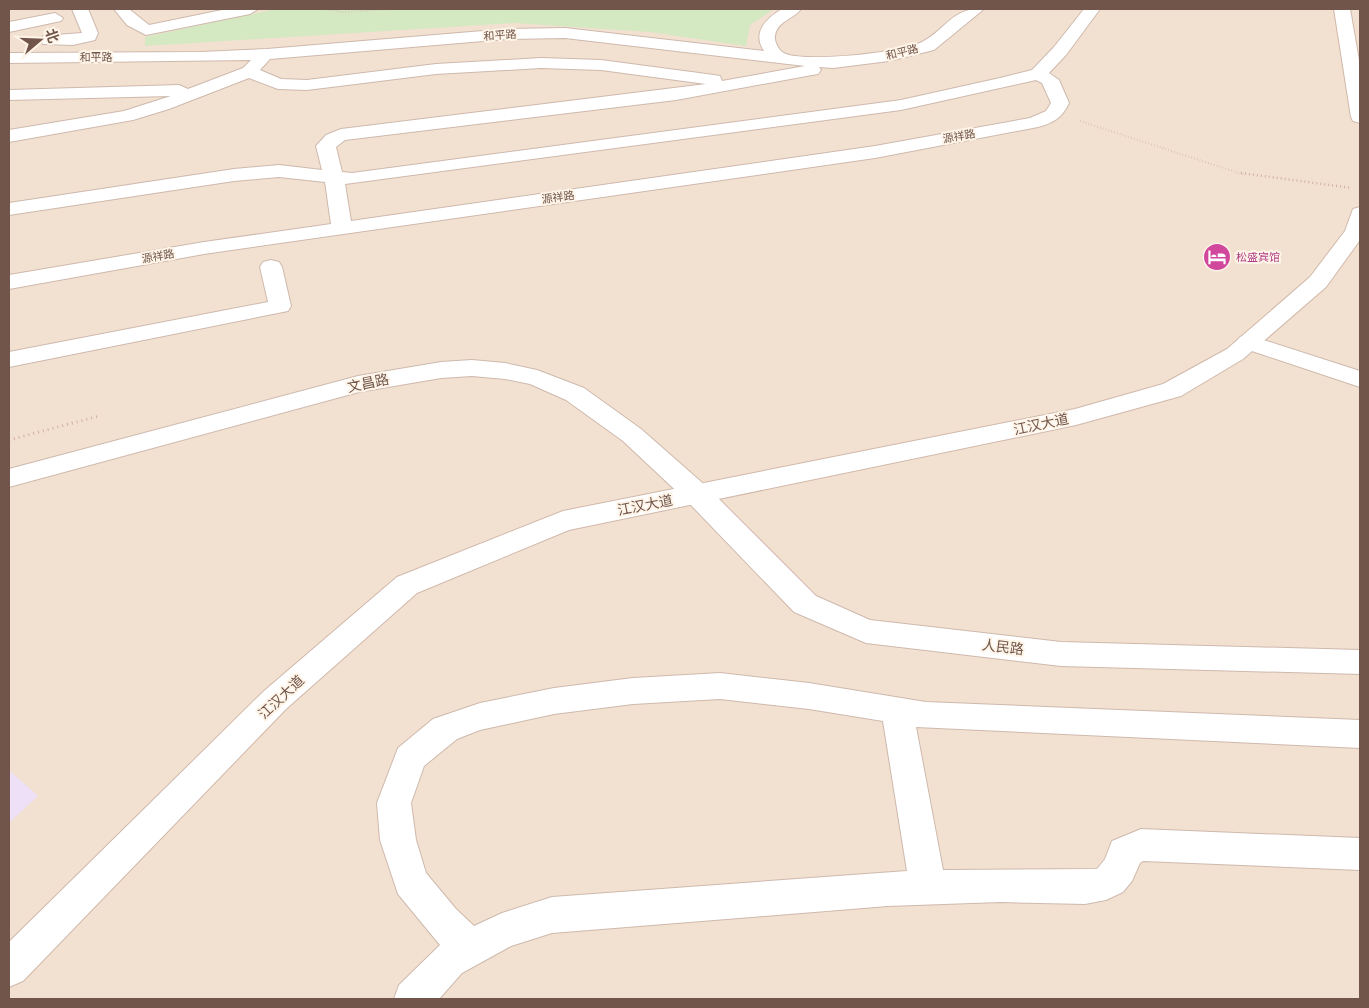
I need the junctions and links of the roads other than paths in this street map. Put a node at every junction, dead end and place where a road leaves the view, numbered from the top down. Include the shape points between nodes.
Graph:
1 (80, 9) edge
2 (118, 9) edge
3 (250, 9) edge
4 (793, 9) edge
5 (976, 9) edge
6 (1092, 9) edge
7 (1342, 9) edge
8 (55, 18) dead end
9 (9, 26) edge
10 (9, 39) edge
11 (267, 54) junction
12 (758, 56) junction
13 (9, 58) edge
14 (780, 59) junction
15 (832, 63) junction
16 (249, 72) junction
17 (1038, 74) junction
18 (198, 90) junction
19 (164, 91) junction
20 (9, 95) edge
21 (1360, 117) edge
22 (9, 126) edge
23 (9, 136) edge
24 (334, 178) junction
25 (9, 209) edge
26 (1360, 213) edge
27 (342, 228) junction
28 (271, 267) dead end
29 (9, 282) edge
30 (1248, 342) junction
31 (9, 360) edge
32 (1360, 380) edge
33 (9, 478) edge
34 (697, 494) junction
35 (1360, 662) edge
36 (897, 710) junction
37 (1360, 734) edge
38 (1360, 854) edge
39 (928, 886) junction
40 (470, 949) junction
41 (9, 968) edge
42 (413, 999) edge

1 - 10 street via 89,36 73,40
2 - 3 street via 146,30
4 - 14 street via 773,21 766,33 768,46
5 - 15 street, 和平路 via 928,46 888,56
6 - 17 street
7 - 21 street
8 - 9 street
11 - 12 street, 和平路 via 507,34 565,33
11 - 13 street, 和平路
11 - 16 street
12 - 14 street, 和平路
12 - 16 street via 744,73 734,78 714,80 541,62 436,69 307,85 278,84
14 - 15 street, 和平路
15 - 24 street via 802,73 676,96 342,135 326,146
16 - 18 street
17 - 24 street via 901,105 352,179
17 - 27 street, 源祥路 via 1050,80 1060,103 1056,113 1049,118 1031,123 875,152
18 - 19 street
18 - 23 street via 126,116
19 - 20 street
19 - 22 street via 146,99
24 - 25 street via 279,171 234,175
24 - 27 street
26 - 30 street, 江汉大道 via 1355,232 1318,282
27 - 29 street, 源祥路
28 - 31 street via 280,306
30 - 32 street
30 - 34 street, 江汉大道 via 1234,354 1172,390 1076,417
33 - 34 street, 文昌路 via 358,384 409,374 472,368 537,378 575,394 632,435
34 - 35 street, 人民路 via 805,604 866,631 1061,654
34 - 41 street, 江汉大道 via 563,521 407,585 276,700
36 - 37 street via 926,715
36 - 39 street
36 - 40 street via 720,686 633,691 554,701 480,717 445,729 410,758 394,803 398,840 411,882
38 - 39 street via 1141,845 1125,852 1121,869 1105,883 1083,887
39 - 40 street via 552,915 502,931
40 - 42 street via 449,960

